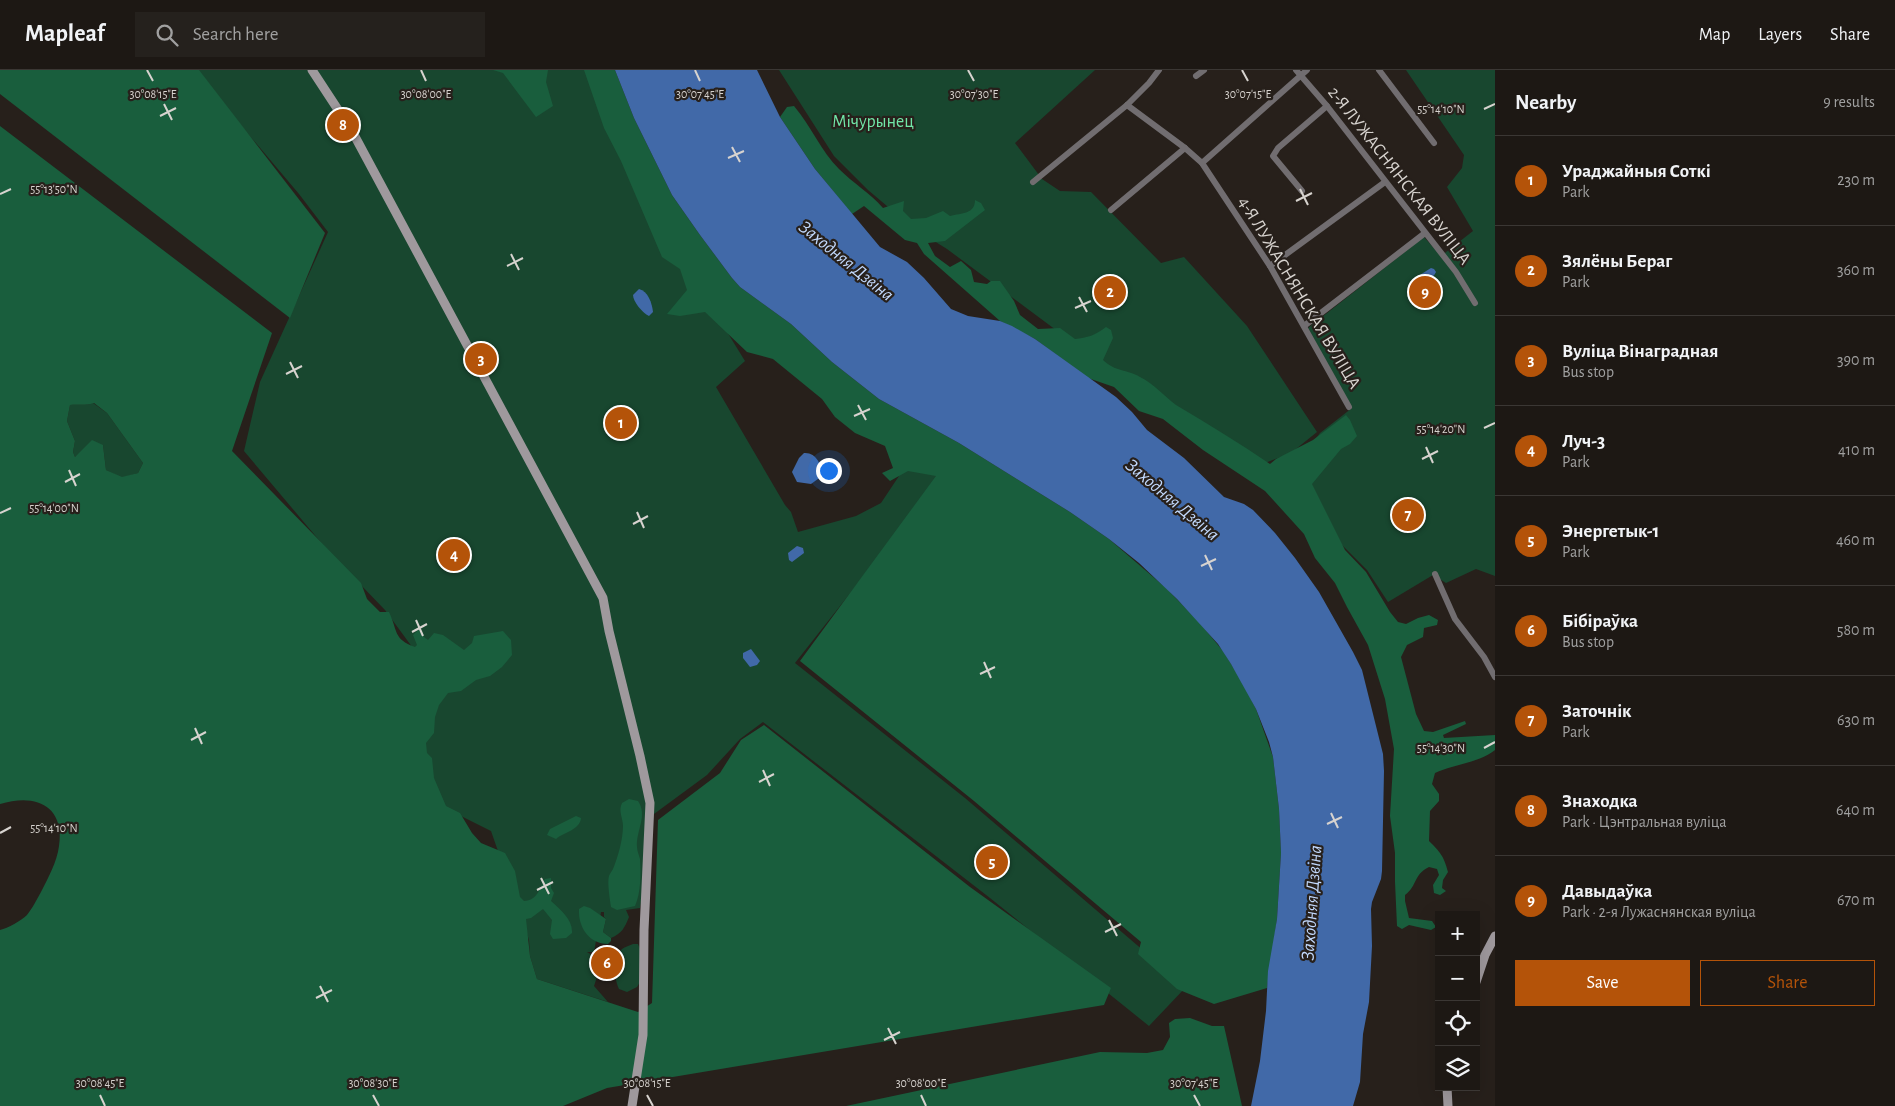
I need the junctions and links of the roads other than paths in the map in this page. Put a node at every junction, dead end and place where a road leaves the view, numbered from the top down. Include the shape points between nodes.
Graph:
1 (312, 70) edge
2 (1159, 70) edge
3 (1204, 70) edge
4 (1307, 70) edge
5 (1379, 70) edge
6 (1299, 73) edge
7 (1196, 76) dead end
8 (1127, 105) junction
9 (1327, 106) junction
10 (1434, 143) dead end
11 (1185, 148) junction
12 (1202, 163) junction
13 (1033, 182) dead end
14 (1385, 182) junction
15 (1302, 191) dead end
16 (1111, 210) dead end
17 (1424, 233) junction
18 (1270, 266) junction
19 (1475, 303) dead end
20 (1304, 326) junction
21 (1349, 406) dead end
22 (1435, 574) dead end
23 (1495, 677) edge
24 (1495, 936) edge
25 (1480, 970) edge
26 (1447, 1091) edge
27 (632, 1106) edge
28 (1448, 1106) edge

1 - 27 street via 361,148 603,598 650,804 643,1035
2 - 8 street
3 - 7 street
4 - 6 street
5 - 10 street
6 - 9 street, 2-Я ЛУЖАСНЯНСКАЯ ВУЛІЦА
6 - 12 street
8 - 11 street, 4-Я ЛУЖАСНЯНСКАЯ ВУЛІЦА
8 - 13 street
9 - 14 street, 2-Я ЛУЖАСНЯНСКАЯ ВУЛІЦА
9 - 15 street via 1273,156
11 - 12 street, 4-Я ЛУЖАСНЯНСКАЯ ВУЛІЦА
11 - 16 street
12 - 18 street, 4-Я ЛУЖАСНЯНСКАЯ ВУЛІЦА
14 - 17 street, 2-Я ЛУЖАСНЯНСКАЯ ВУЛІЦА
14 - 18 street
17 - 19 street, 2-Я ЛУЖАСНЯНСКАЯ ВУЛІЦА via 1456,272
17 - 20 street
18 - 20 street, 4-Я ЛУЖАСНЯНСКАЯ ВУЛІЦА
20 - 21 street, 4-Я ЛУЖАСНЯНСКАЯ ВУЛІЦА
22 - 23 street via 1455,619
24 - 25 street
26 - 28 street

